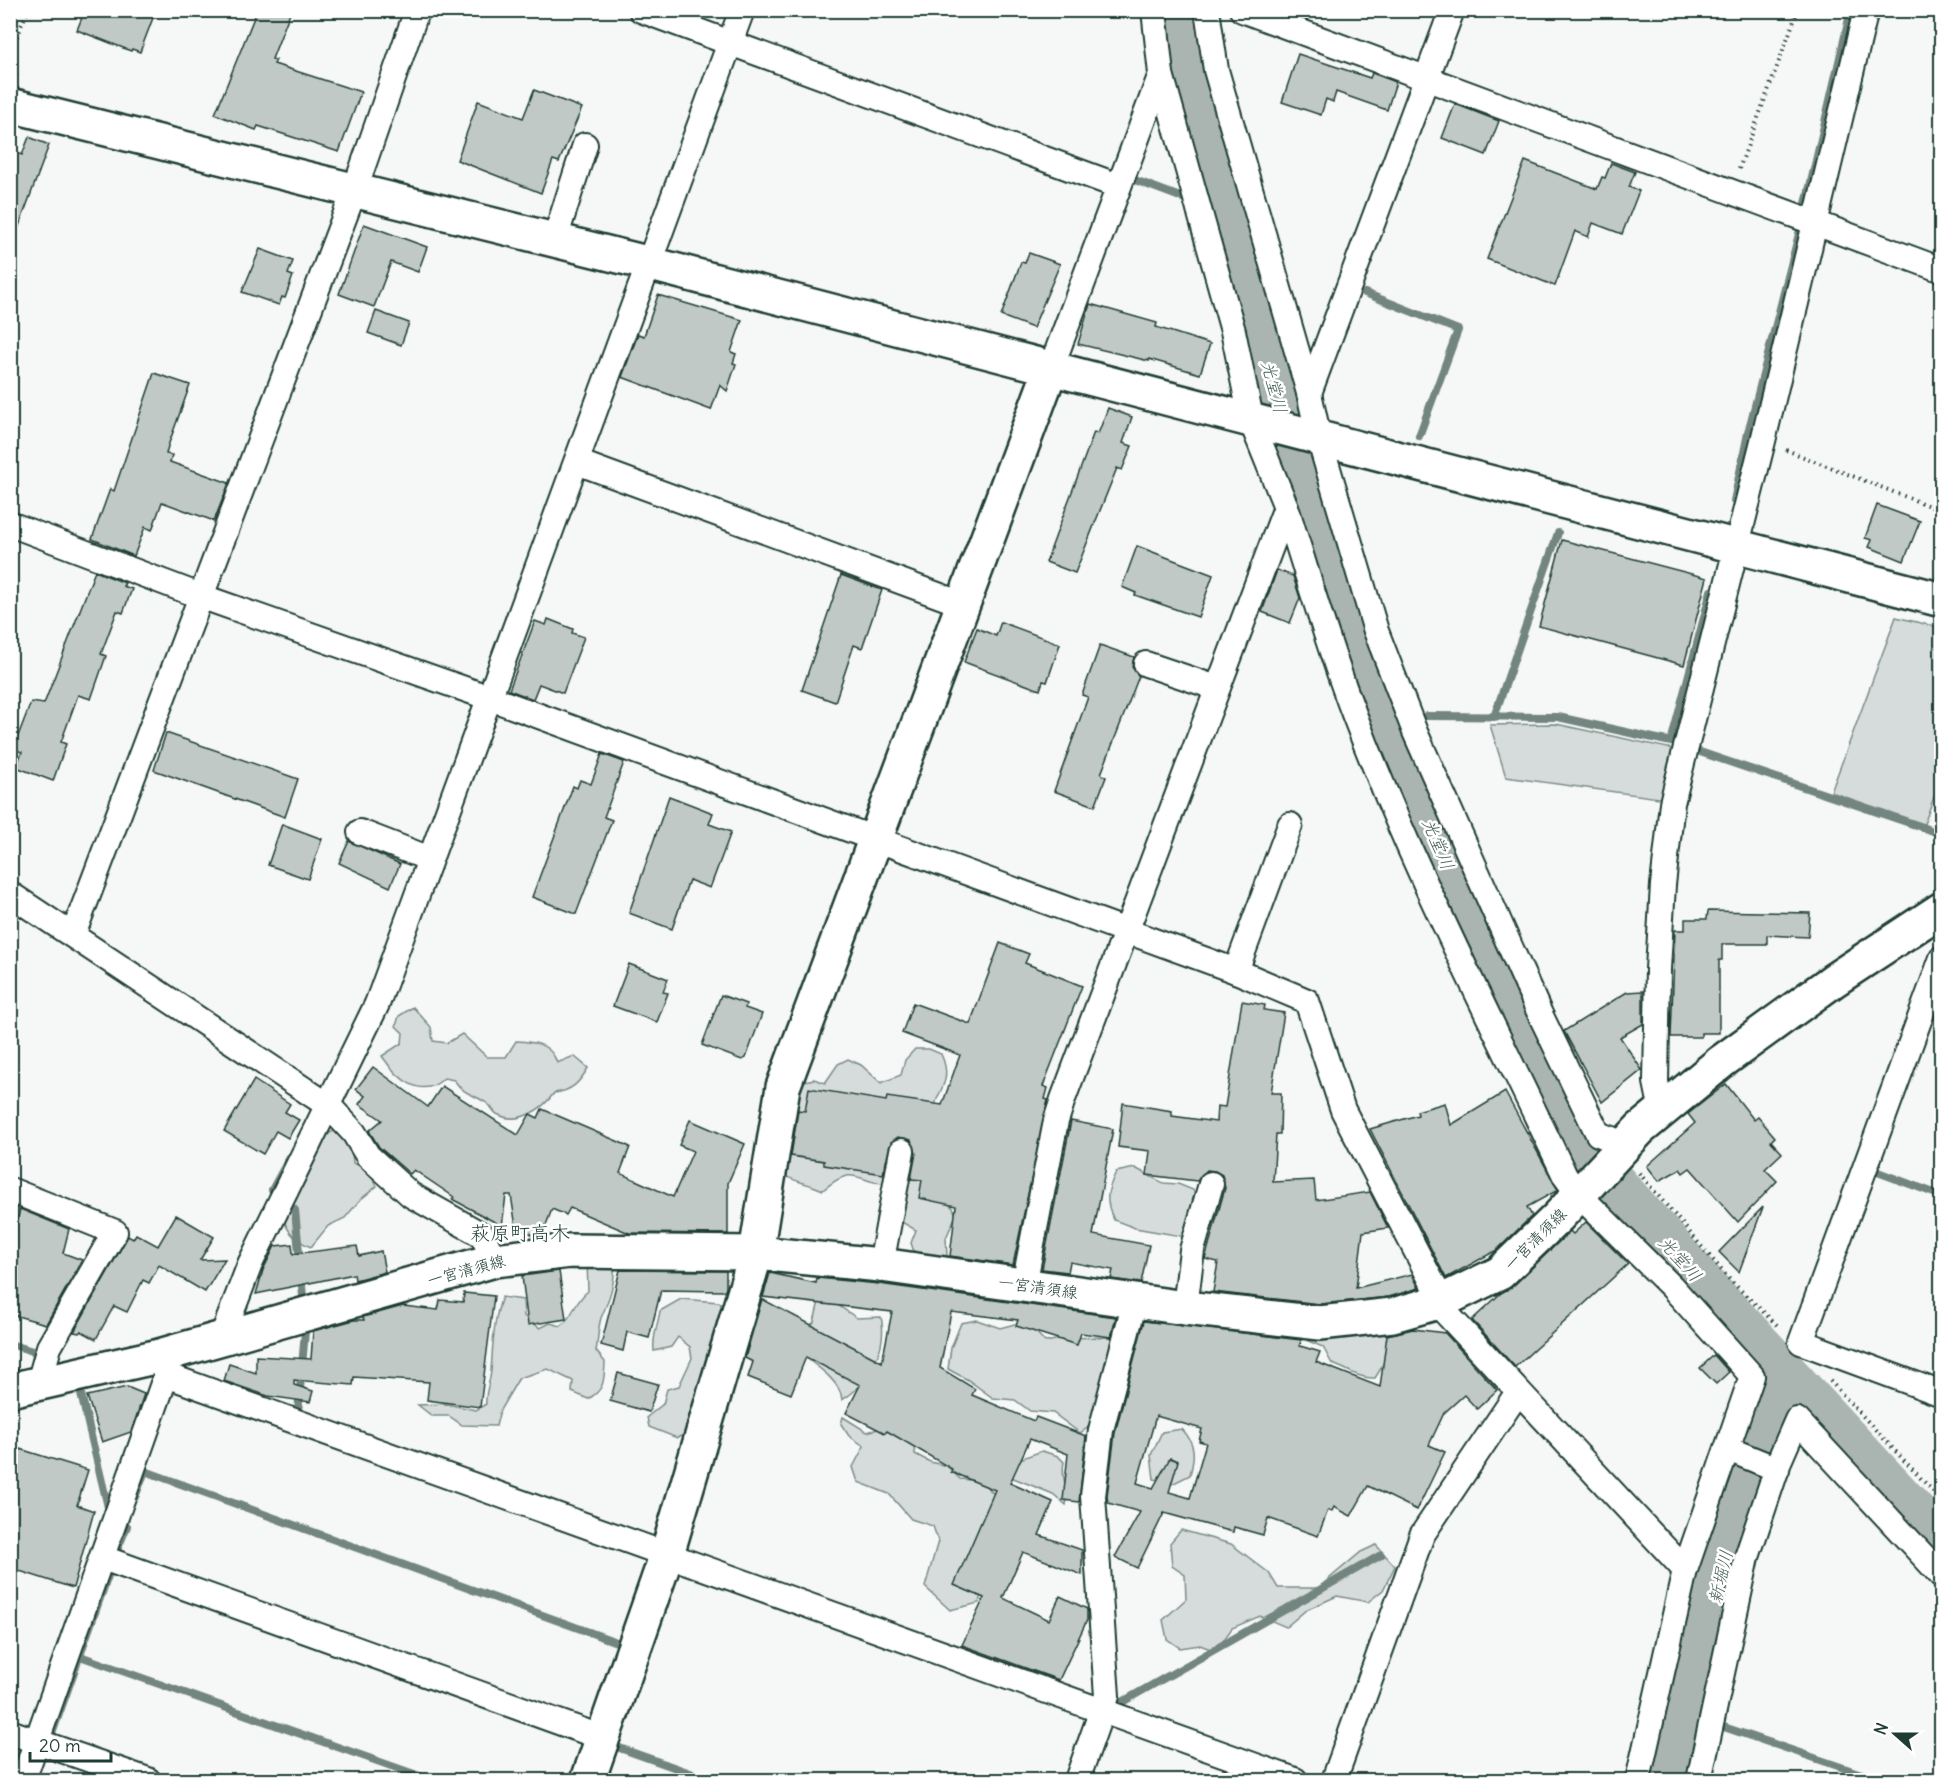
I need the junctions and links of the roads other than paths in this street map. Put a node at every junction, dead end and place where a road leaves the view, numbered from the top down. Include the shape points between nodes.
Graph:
1 (417, 10) edge
2 (641, 10) edge
3 (741, 10) edge
4 (1154, 10) edge
5 (1207, 10) edge
6 (1242, 10) edge
7 (1452, 10) edge
8 (1866, 10) edge
9 (730, 42) junction
10 (1161, 74) junction
11 (1426, 78) junction
12 (16, 107) edge
13 (585, 145) dead end
14 (1119, 186) junction
15 (355, 189) junction
16 (1816, 224) junction
17 (554, 242) junction
18 (647, 263) junction
19 (1941, 270) edge
20 (1051, 368) junction
21 (1309, 393) junction
22 (1257, 424) junction
23 (1317, 438) junction
24 (577, 462) junction
25 (1286, 507) junction
26 (10, 524) edge
27 (1738, 546) junction
28 (200, 596) junction
29 (1941, 600) edge
30 (962, 604) junction
31 (1146, 664) dead end
32 (1217, 688) junction
33 (490, 698) junction
34 (1290, 825) dead end
35 (360, 832) dead end
36 (877, 840) junction
37 (430, 858) junction
38 (10, 894) edge
39 (1941, 909) edge
40 (1128, 932) junction
41 (73, 934) junction
42 (1236, 971) junction
43 (1939, 974) edge
44 (329, 1106) junction
45 (1662, 1111) junction
46 (902, 1151) dead end
47 (1618, 1153) junction
48 (1212, 1184) dead end
49 (10, 1190) edge
50 (1580, 1192) junction
51 (756, 1253) junction
52 (495, 1260) junction
53 (881, 1265) junction
54 (1024, 1285) junction
55 (1135, 1301) junction
56 (1442, 1301) junction
57 (1185, 1308) junction
58 (222, 1337) junction
59 (163, 1366) junction
60 (25, 1386) edge
61 (1518, 1392) junction
62 (1941, 1394) edge
63 (1728, 1449) junction
64 (1777, 1469) junction
65 (667, 1554) junction
66 (103, 1558) junction
67 (1685, 1570) junction
68 (1941, 1576) edge
69 (1101, 1711) junction
70 (10, 1732) edge
71 (603, 1738) junction
72 (38, 1741) junction
73 (23, 1780) edge
74 (148, 1780) edge
75 (588, 1780) edge
76 (1077, 1780) edge
77 (1295, 1780) edge
78 (1334, 1780) edge
79 (1638, 1780) edge
80 (1699, 1780) edge

1 - 15 street
2 - 9 street
3 - 9 street
4 - 10 street
5 - 21 street via 1216,70
6 - 11 street
7 - 11 street
8 - 16 street
9 - 14 street
9 - 18 street
10 - 14 street
10 - 22 street
11 - 16 street
11 - 21 street
12 - 15 street
13 - 17 street
14 - 20 street
15 - 17 street
15 - 28 street
16 - 19 street
16 - 27 street
17 - 18 street
18 - 20 street
18 - 24 street
20 - 22 street
20 - 30 street
21 - 23 street
22 - 23 street
22 - 25 street
23 - 27 street
23 - 47 street via 1376,632 1415,732 1540,1014 1598,1134 1612,1139
24 - 30 street
24 - 33 street
25 - 32 street
25 - 50 street via 1335,664 1406,840 1565,1176
26 - 28 street
27 - 29 street
27 - 45 street via 1672,803 1658,969 1656,1082
28 - 33 street
28 - 41 street
30 - 36 street
31 - 32 street
32 - 40 street
33 - 36 street
33 - 37 street
34 - 42 street
35 - 37 street
36 - 40 street
36 - 51 street via 783,1087
37 - 44 street via 377,1004
38 - 41 street
39 - 45 street, 一宮清須線 via 1834,980 1721,1062
40 - 42 street
40 - 54 street via 1056,1121
41 - 44 street
42 - 56 street via 1307,1000 1343,1110
43 - 62 street via 1799,1345
44 - 52 street via 354,1133 368,1156 411,1195 482,1235
44 - 58 street via 250,1264
45 - 47 street, 一宮清須線
46 - 53 street
47 - 50 street, 一宮清須線
48 - 57 street via 1192,1250
49 - 60 street via 115,1232
50 - 56 street, 一宮清須線 via 1500,1273
50 - 63 street via 1752,1376
51 - 52 street, 一宮清須線 via 570,1251
51 - 53 street, 一宮清須線
51 - 65 street
52 - 58 street, 一宮清須線
53 - 54 street, 一宮清須線
54 - 55 street, 一宮清須線
55 - 57 street, 一宮清須線
55 - 69 street via 1101,1430 1093,1496 1107,1696
56 - 57 street, 一宮清須線 via 1393,1316 1320,1323
56 - 61 street via 1444,1311
58 - 59 street, 一宮清須線
59 - 60 street, 一宮清須線
59 - 65 street
59 - 66 street
61 - 67 street
61 - 78 street via 1422,1535
63 - 64 street
63 - 67 street
64 - 68 street via 1797,1420
64 - 80 street via 1747,1557
65 - 69 street
65 - 71 street
66 - 71 street
66 - 72 street
67 - 79 street
69 - 76 street
69 - 77 street
70 - 72 street
71 - 75 street
72 - 73 street
72 - 74 street

